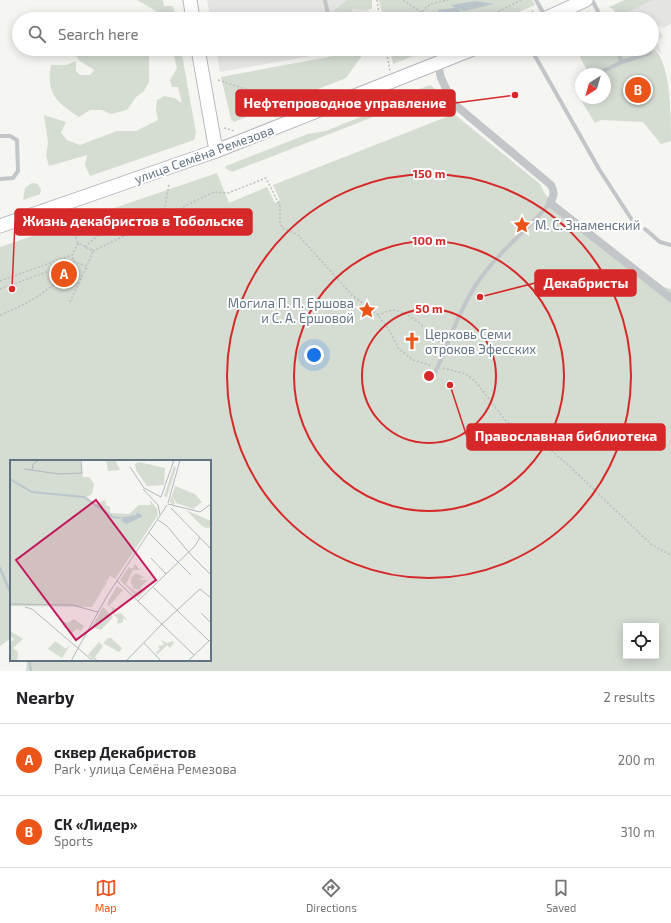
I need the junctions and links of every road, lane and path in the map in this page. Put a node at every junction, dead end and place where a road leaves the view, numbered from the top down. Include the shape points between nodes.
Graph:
1 (190, 0) edge
2 (326, 0) edge
3 (377, 0) edge
4 (403, 0) edge
5 (448, 0) edge
6 (521, 0) edge
7 (536, 0) edge
8 (586, 0) edge
9 (592, 0) edge
10 (192, 12) edge
11 (328, 12) edge
12 (379, 12) edge
13 (421, 12) joint
14 (498, 12) edge
15 (541, 12) edge
16 (551, 12) edge
17 (598, 12) edge
18 (199, 56) edge
19 (387, 56) edge
20 (432, 56) edge
21 (446, 56) edge
22 (535, 56) edge
23 (619, 56) edge
24 (641, 56) edge
25 (434, 59) junction
26 (622, 62) junction
27 (609, 68) edge
28 (390, 71) dead end
29 (218, 80) dead end
30 (299, 106) dead end
31 (0, 136) edge
32 (216, 151) junction
33 (0, 179) edge
34 (169, 184) dead end
35 (550, 203) junction
36 (70, 218) dead end
37 (159, 219) junction
38 (632, 220) dead end
39 (0, 226) edge
40 (645, 229) dead end
41 (78, 243) junction
42 (671, 245) edge
43 (85, 247) junction
44 (93, 251) junction
45 (72, 255) junction
46 (74, 262) junction
47 (87, 266) junction
48 (0, 281) edge
49 (0, 289) edge
50 (671, 298) edge
51 (70, 302) dead end
52 (0, 315) edge
53 (378, 315) junction
54 (447, 347) junction
55 (438, 367) junction
56 (435, 373) dead end
57 (671, 555) edge

1 - 10 main road
2 - 11 lane
3 - 12 path
4 - 13 path
5 - 13 path via 433,3
6 - 14 path
7 - 15 lane
8 - 16 main road
9 - 17 lane
18 - 32 main road
19 - 28 path
20 - 25 path
21 - 25 main road, улица Семёна Ремезова
22 - 38 lane via 598,169
23 - 26 lane
24 - 26 lane
25 - 32 main road, улица Семёна Ремезова
25 - 35 street via 452,103 551,185 554,197
26 - 27 lane
29 - 30 path
31 - 33 lane via 10,136 17,140 18,171 13,178
32 - 39 main road, улица Семёна Ремезова
34 - 37 path via 165,206
35 - 50 street
35 - 54 lane via 499,255 478,282 464,306
36 - 41 path
37 - 43 path via 126,220 102,230
37 - 44 path
37 - 53 path via 214,192 228,193 266,178 280,206 280,224 284,229 297,234 352,295
40 - 42 lane via 660,242
41 - 43 path
41 - 45 path
43 - 44 path
44 - 47 path
45 - 46 path
45 - 48 path
46 - 47 path
46 - 49 path
46 - 52 path via 52,287 20,307
47 - 51 path
53 - 54 path via 392,310 404,314
53 - 55 path via 399,350 413,360
54 - 55 lane
55 - 56 lane
55 - 57 path via 466,374 475,381 506,421 548,448 652,545

